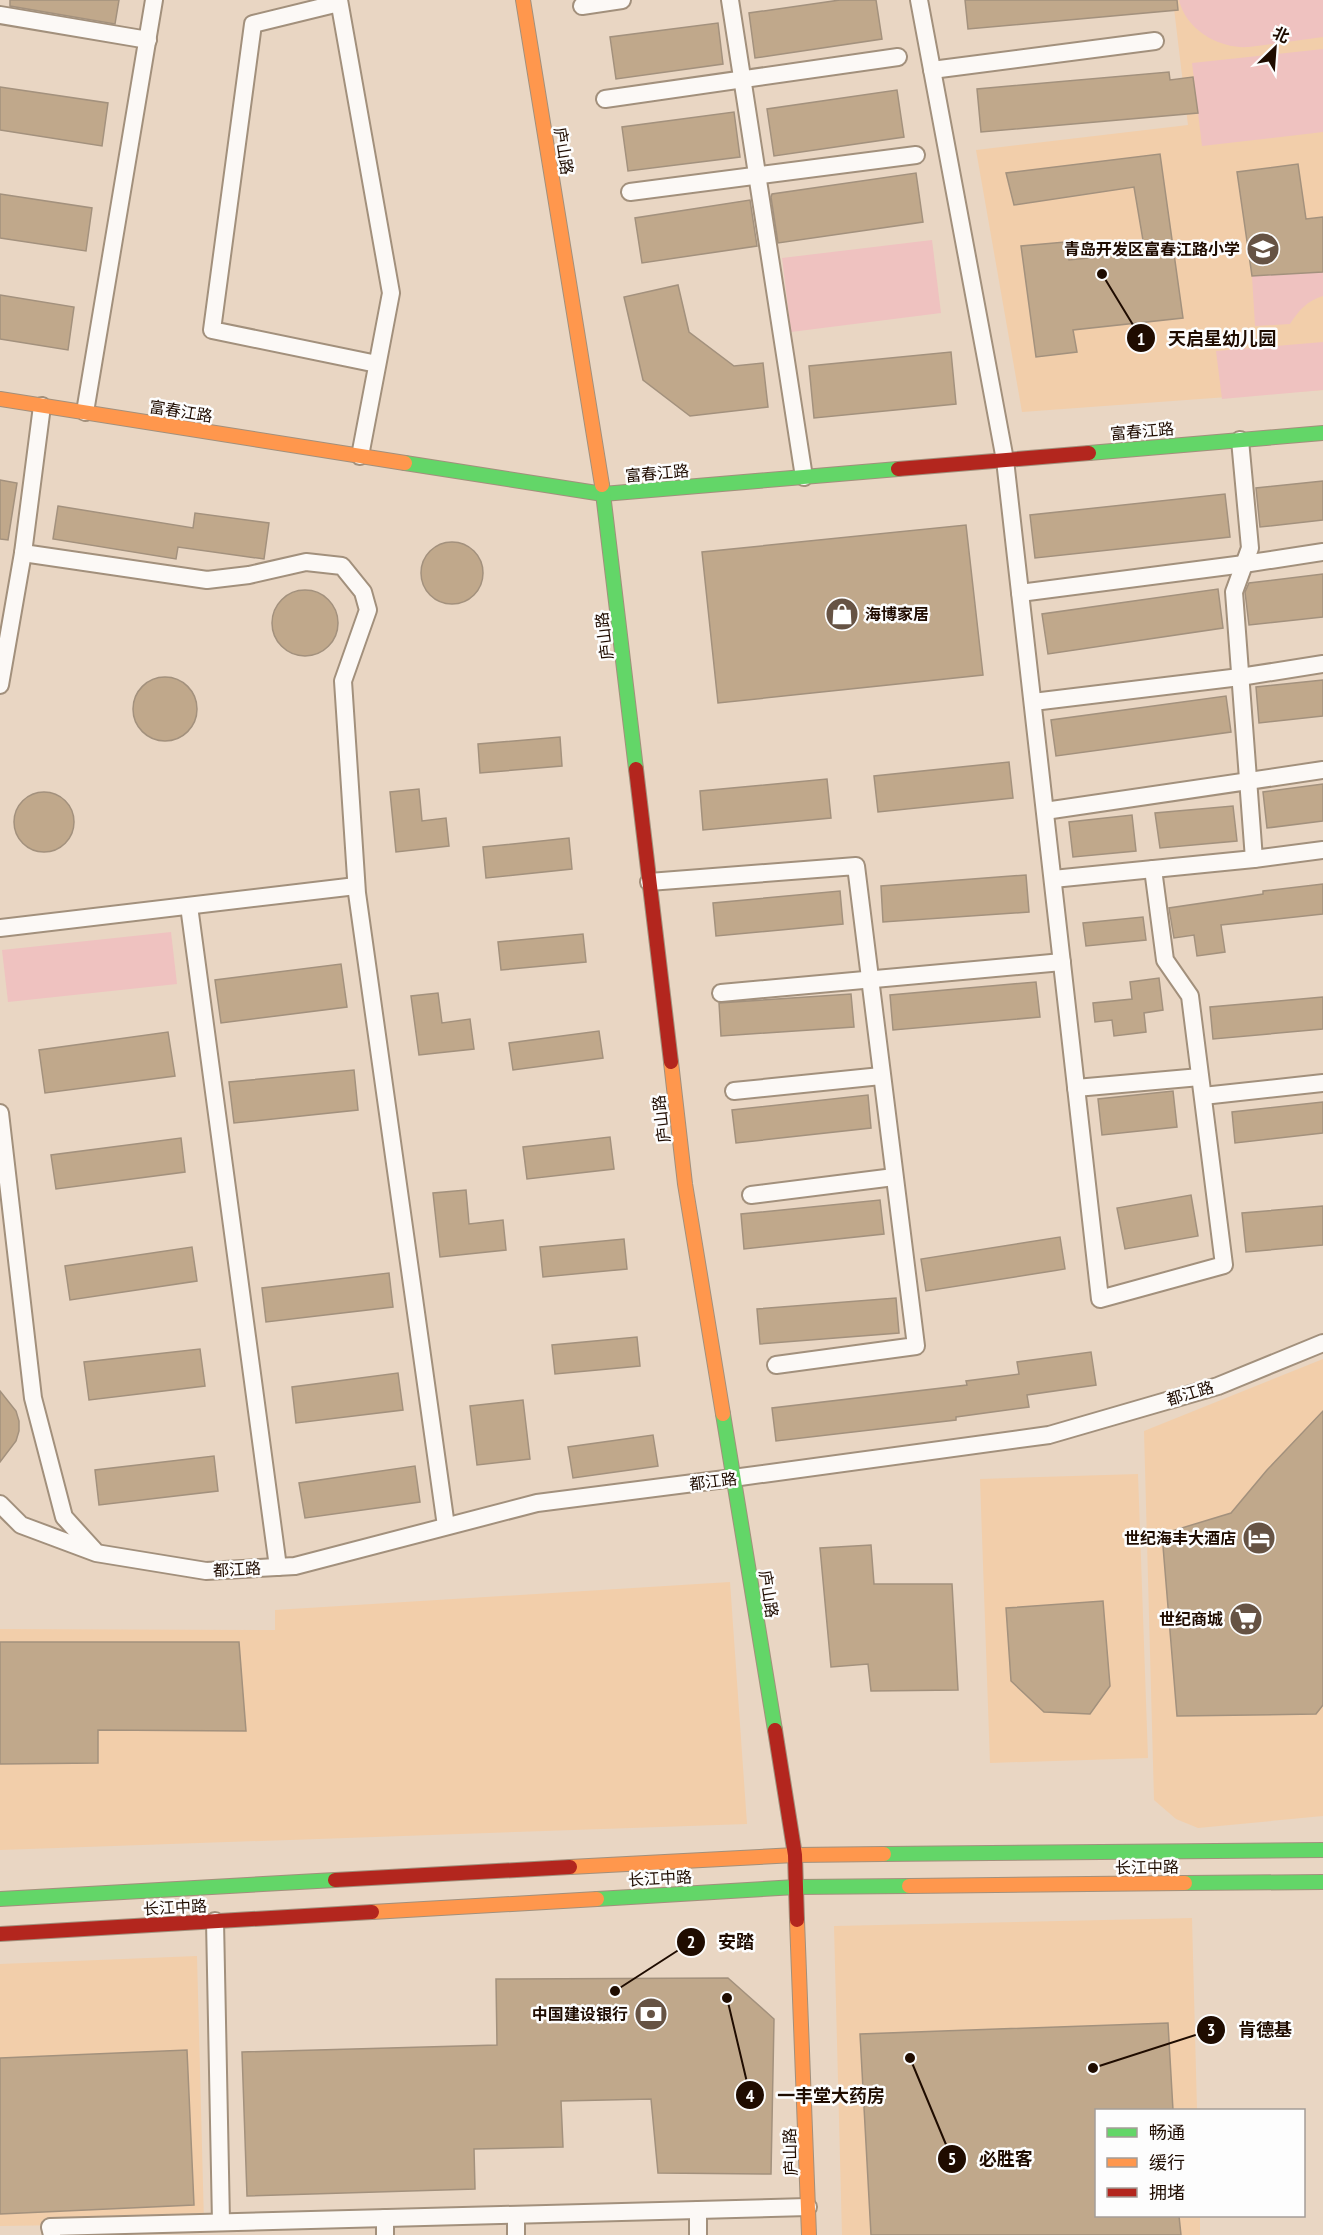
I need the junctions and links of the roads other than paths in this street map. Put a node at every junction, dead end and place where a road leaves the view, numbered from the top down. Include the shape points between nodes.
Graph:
1 (154, 0) edge
2 (523, 0) edge
3 (622, 0) edge
4 (730, 0) edge
5 (919, 0) edge
6 (339, 1) edge
7 (582, 6) dead end
8 (0, 15) edge
9 (148, 40) junction
10 (1155, 40) dead end
11 (898, 57) dead end
12 (932, 69) junction
13 (742, 79) junction
14 (605, 99) dead end
15 (916, 156) dead end
16 (757, 177) junction
17 (630, 192) dead end
18 (377, 364) junction
19 (0, 399) edge
20 (42, 406) junction
21 (85, 412) junction
22 (1323, 433) edge
23 (1240, 440) junction
24 (360, 456) junction
25 (1005, 460) junction
26 (804, 477) junction
27 (603, 494) junction
28 (1323, 552) edge
29 (23, 553) junction
30 (1244, 564) junction
31 (1020, 593) junction
32 (1323, 664) edge
33 (1240, 677) junction
34 (0, 686) edge
35 (1033, 702) junction
36 (1323, 771) edge
37 (1248, 782) junction
38 (1045, 811) junction
39 (1323, 850) edge
40 (1254, 859) junction
41 (1153, 869) junction
42 (1053, 879) junction
43 (649, 882) junction
44 (357, 886) junction
45 (189, 906) junction
46 (0, 928) edge
47 (1062, 962) junction
48 (869, 981) junction
49 (721, 993) dead end
50 (881, 1076) junction
51 (1200, 1077) junction
52 (1323, 1083) edge
53 (1076, 1088) junction
54 (734, 1091) dead end
55 (1203, 1096) junction
56 (0, 1113) edge
57 (894, 1177) junction
58 (751, 1195) dead end
59 (1323, 1343) edge
60 (776, 1365) dead end
61 (733, 1479) junction
62 (0, 1504) edge
63 (446, 1526) junction
64 (96, 1553) junction
65 (278, 1567) junction
66 (1323, 1850) edge
67 (795, 1855) junction
68 (1323, 1882) edge
69 (796, 1887) junction
70 (0, 1899) edge
71 (215, 1921) junction
72 (0, 1934) edge
73 (808, 2207) junction
74 (698, 2210) junction
75 (516, 2215) junction
76 (222, 2222) junction
77 (385, 2227) edge
78 (240, 2228) edge
79 (52, 2235) edge
80 (516, 2235) edge
81 (698, 2235) edge
82 (809, 2235) edge

1 - 9 street
2 - 27 street, 庐山路
3 - 7 street
4 - 13 street
5 - 12 street
6 - 18 street via 391,293
6 - 18 street via 253,24 212,330
8 - 9 street
9 - 21 street
10 - 12 street
11 - 13 street
12 - 25 street
13 - 14 street
13 - 16 street
15 - 16 street
16 - 17 street
16 - 26 street
18 - 24 street
19 - 20 street, 富春江路
20 - 21 street, 富春江路
20 - 29 street
21 - 24 street, 富春江路
22 - 23 street, 富春江路
23 - 25 street, 富春江路
23 - 30 street via 1250,548
24 - 27 street, 富春江路
25 - 26 street, 富春江路
25 - 31 street
26 - 27 street, 富春江路
27 - 43 street, 庐山路
28 - 30 street
29 - 34 street
29 - 44 street via 207,580 306,562 342,566 363,592 368,610 343,681
30 - 31 street
30 - 33 street via 1234,592
31 - 35 street
32 - 33 street
33 - 35 street
33 - 37 street
35 - 38 street
36 - 37 street
37 - 38 street
37 - 40 street
38 - 42 street
39 - 40 street
40 - 41 street
41 - 42 street
41 - 51 street via 1165,960 1190,996
42 - 47 street
43 - 48 street via 856,866
43 - 61 street, 庐山路 via 685,1184
44 - 45 street
44 - 63 street
45 - 46 street
45 - 65 street
47 - 48 street
47 - 53 street
48 - 49 street
48 - 50 street
50 - 54 street
50 - 57 street
51 - 53 street
51 - 55 street
52 - 55 street
53 - 55 street via 1100,1299 1224,1265
56 - 64 street via 33,1398 64,1517
57 - 58 street
57 - 60 street via 916,1346
59 - 61 street, 都江路 via 1218,1386 1049,1435
61 - 63 street, 都江路 via 537,1503
61 - 67 street, 庐山路
62 - 64 street, 都江路 via 21,1526
63 - 65 street, 都江路 via 295,1566
64 - 65 street, 都江路 via 206,1572
66 - 67 street, 长江中路
67 - 69 street, 庐山路
67 - 70 street, 长江中路
68 - 69 street, 长江中路
69 - 71 street, 长江中路
69 - 73 street, 庐山路
71 - 72 street, 长江中路
71 - 76 street
73 - 74 street
73 - 82 street, 庐山路
74 - 75 street
74 - 81 street
75 - 77 street
75 - 80 street
76 - 78 street
76 - 79 street via 50,2227
77 - 78 street

